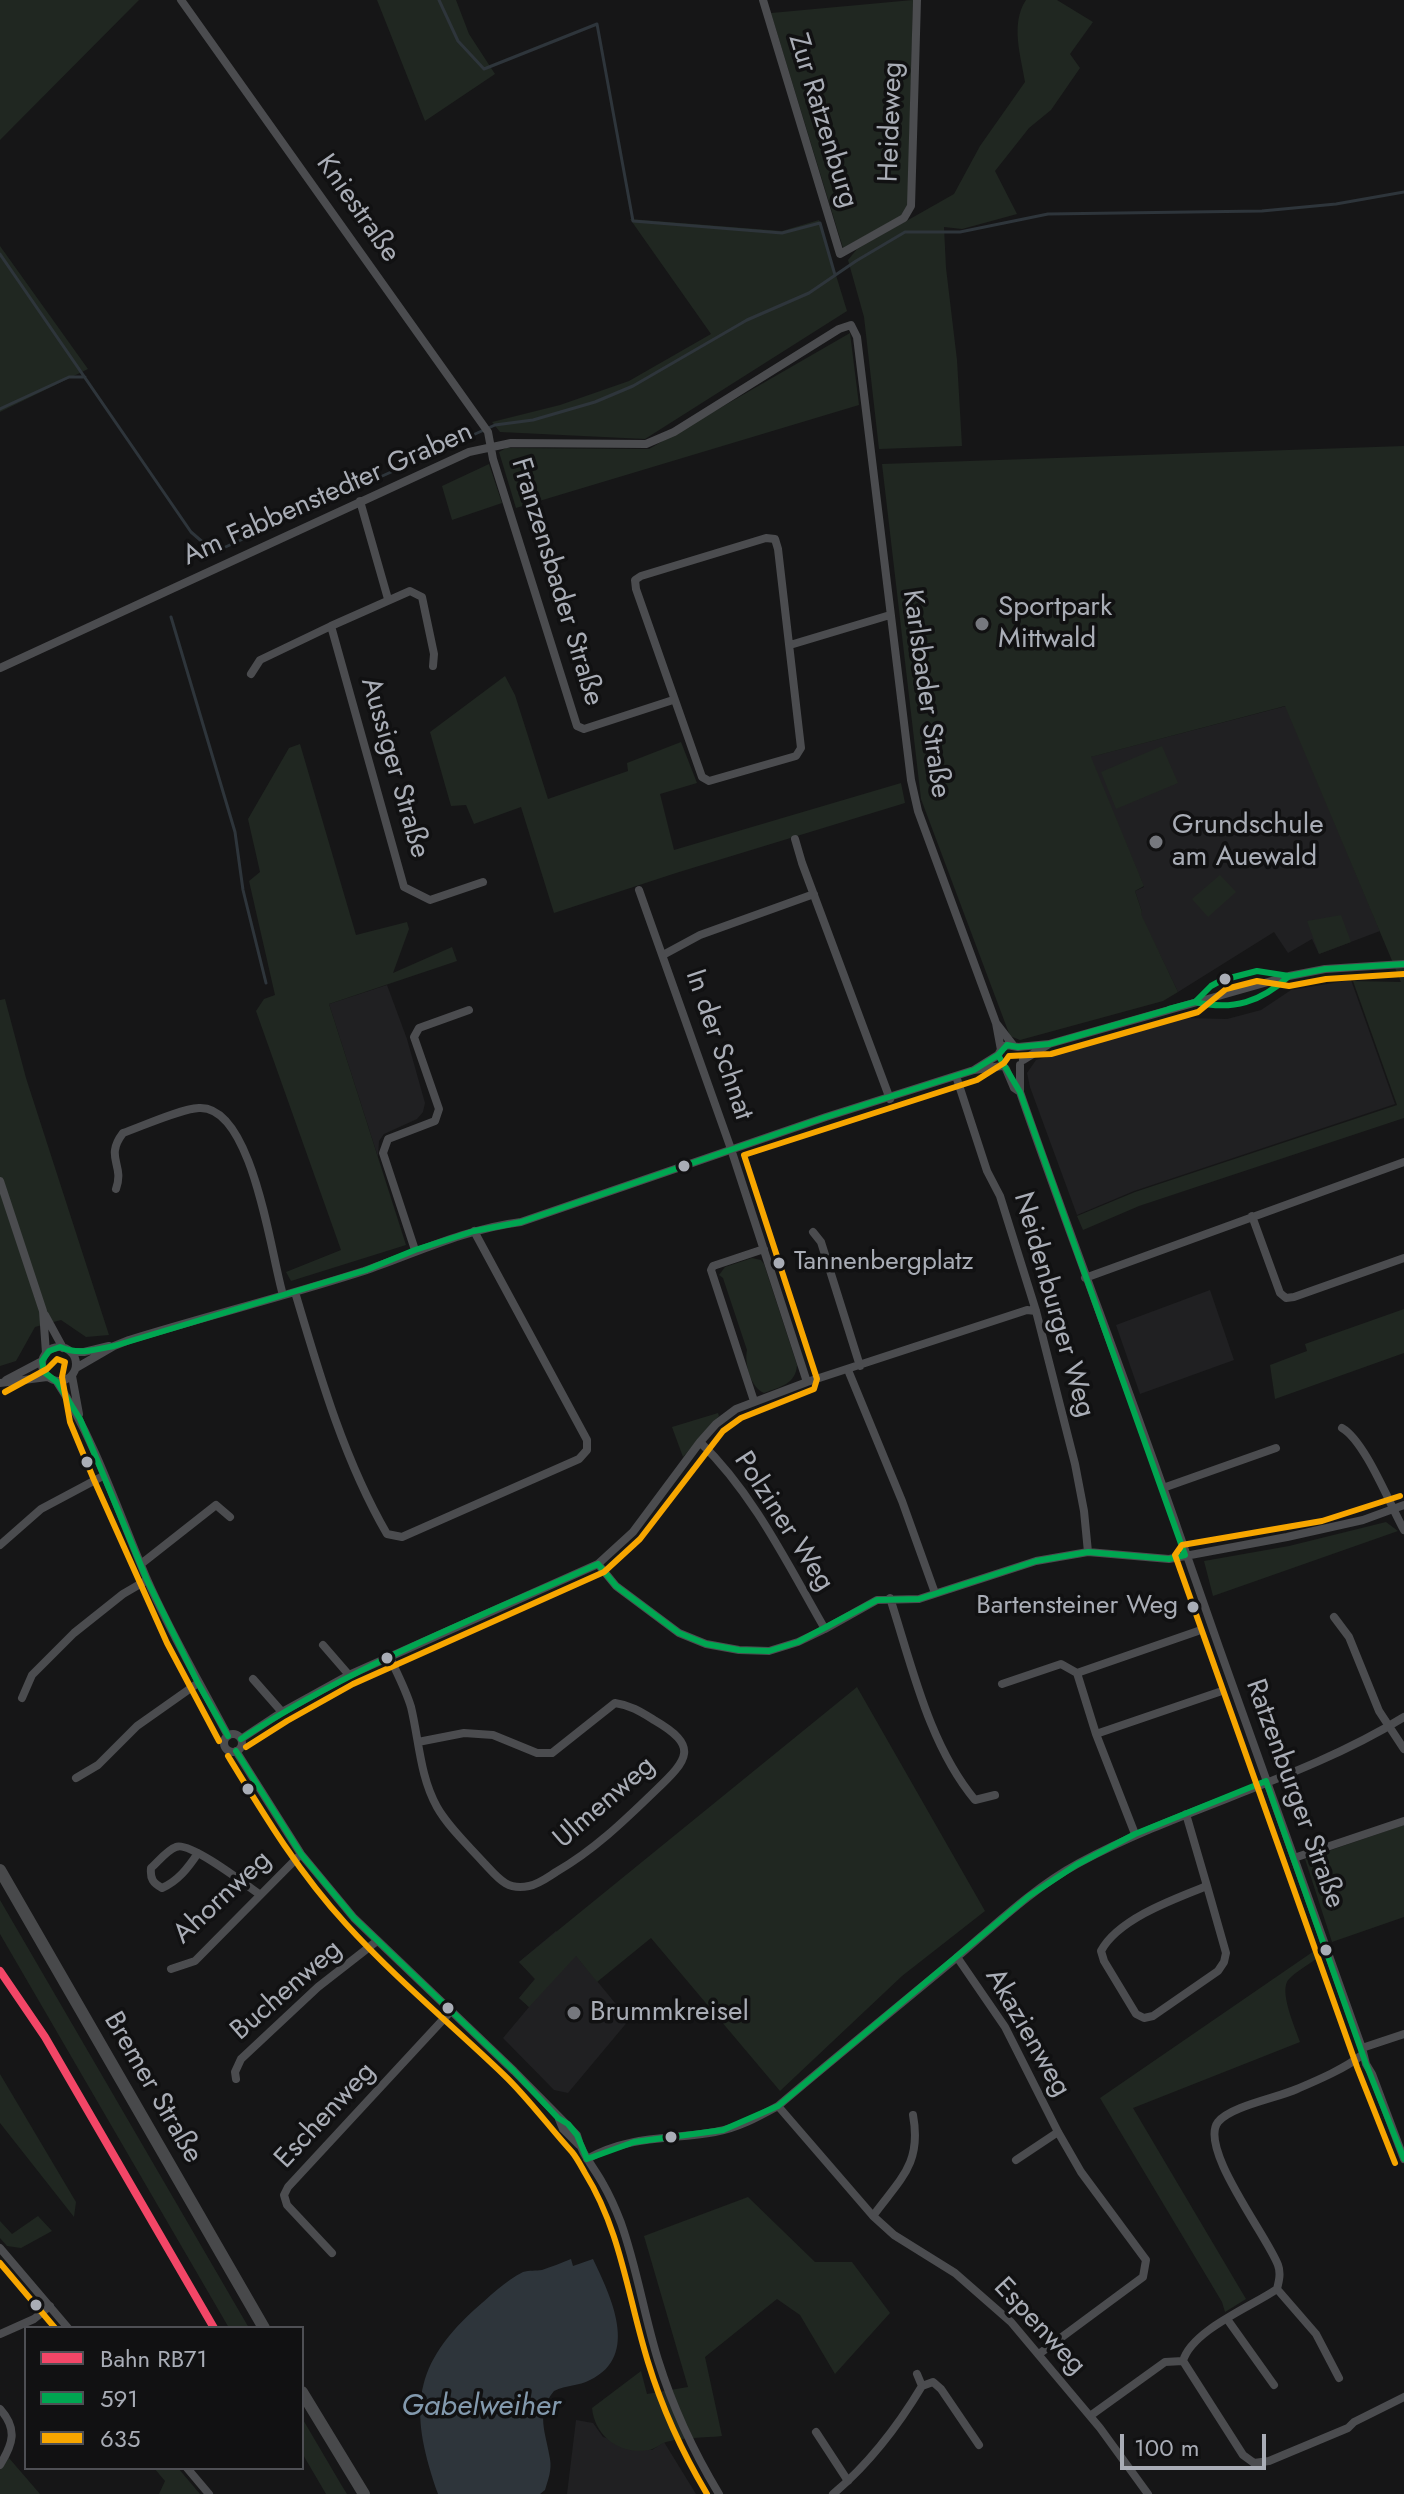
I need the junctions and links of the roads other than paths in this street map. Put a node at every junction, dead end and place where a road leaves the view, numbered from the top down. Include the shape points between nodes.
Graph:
1 (181, 0) edge
2 (763, 0) edge
3 (917, 0) edge
4 (840, 254) joint
5 (493, 446) junction
6 (871, 454) joint
7 (360, 501) junction
8 (388, 599) junction
9 (890, 615) junction
10 (331, 626) junction
11 (790, 645) junction
12 (433, 666) dead end
13 (0, 668) edge
14 (251, 674) dead end
15 (673, 700) junction
16 (795, 839) dead end
17 (483, 882) dead end
18 (639, 890) dead end
19 (814, 894) junction
20 (663, 955) junction
21 (1404, 964) edge
22 (469, 1010) dead end
23 (996, 1023) junction
24 (1049, 1044) junction
25 (1016, 1046) junction
26 (1000, 1052) junction
27 (1022, 1062) junction
28 (1004, 1068) junction
29 (974, 1070) junction
30 (956, 1076) junction
31 (1020, 1092) junction
32 (890, 1099) junction
33 (731, 1149) junction
34 (1404, 1162) edge
35 (0, 1181) edge
36 (116, 1189) dead end
37 (1252, 1216) junction
38 (474, 1231) junction
39 (813, 1232) dead end
40 (764, 1249) junction
41 (415, 1250) junction
42 (1404, 1258) edge
43 (1085, 1278) junction
44 (295, 1292) junction
45 (283, 1295) junction
46 (43, 1311) junction
47 (1036, 1311) junction
48 (114, 1346) junction
49 (67, 1350) junction
50 (44, 1357) junction
51 (860, 1366) junction
52 (848, 1370) junction
53 (74, 1372) junction
54 (47, 1377) junction
55 (1, 1382) edge
56 (57, 1382) junction
57 (807, 1382) junction
58 (754, 1401) junction
59 (80, 1419) junction
60 (1342, 1428) dead end
61 (700, 1442) junction
62 (1276, 1448) dead end
63 (103, 1476) junction
64 (1163, 1488) junction
65 (1404, 1505) edge
66 (1393, 1509) junction
67 (230, 1517) dead end
68 (1404, 1530) edge
69 (0, 1545) edge
70 (1088, 1552) junction
71 (1185, 1555) junction
72 (141, 1564) junction
73 (598, 1564) junction
74 (147, 1580) junction
75 (935, 1593) junction
76 (890, 1598) junction
77 (1334, 1617) dead end
78 (825, 1629) junction
79 (1198, 1631) dead end
80 (323, 1645) dead end
81 (389, 1656) junction
82 (1077, 1673) junction
83 (349, 1675) junction
84 (253, 1679) dead end
85 (198, 1683) junction
86 (1002, 1684) dead end
87 (1219, 1692) dead end
88 (22, 1698) dead end
89 (282, 1712) junction
90 (1404, 1717) edge
91 (1389, 1724) junction
92 (1096, 1734) junction
93 (228, 1736) junction
94 (241, 1739) junction
95 (418, 1742) junction
96 (1404, 1749) edge
97 (236, 1751) junction
98 (76, 1778) dead end
99 (1266, 1781) junction
100 (995, 1795) dead end
101 (1186, 1814) junction
102 (1404, 1821) edge
103 (1135, 1834) junction
104 (198, 1853) junction
105 (301, 1854) junction
106 (1294, 1858) junction
107 (0, 1870) edge
108 (1207, 1886) junction
109 (259, 1894) junction
110 (377, 1941) junction
111 (957, 1957) junction
112 (171, 1969) dead end
113 (451, 2011) junction
114 (1404, 2034) edge
115 (1362, 2051) junction
116 (236, 2079) dead end
117 (778, 2106) junction
118 (913, 2115) dead end
119 (1058, 2132) junction
120 (587, 2159) junction
121 (1404, 2159) edge
122 (1016, 2160) dead end
123 (873, 2216) junction
124 (0, 2248) edge
125 (332, 2253) dead end
126 (1277, 2289) junction
127 (50, 2306) junction
128 (1227, 2319) junction
129 (66, 2326) edge
130 (263, 2326) edge
131 (0, 2334) edge
132 (1039, 2354) junction
133 (1183, 2361) junction
134 (917, 2374) dead end
135 (1339, 2378) dead end
136 (1274, 2385) dead end
137 (922, 2386) junction
138 (304, 2395) edge
139 (1404, 2397) edge
140 (1394, 2403) junction
141 (1404, 2408) edge
142 (0, 2409) edge
143 (1090, 2416) junction
144 (816, 2432) dead end
145 (979, 2445) dead end
146 (0, 2465) edge
147 (189, 2470) edge
148 (848, 2481) junction
149 (209, 2494) edge
150 (364, 2494) edge
151 (719, 2494) edge
152 (833, 2494) edge
153 (1148, 2494) edge

1 - 5 street, Kniestraße via 486,429
2 - 4 street, Zur Ratzenburg
3 - 4 street, Heideweg via 911,206 904,218
5 - 6 street, Am Fabbenstedter Graben via 646,444 851,325 857,337
5 - 7 street, Am Fabbenstedter Graben
5 - 15 street, Franzensbader Straße via 577,726 584,729
6 - 9 street, Karlsbader Straße
7 - 8 street
7 - 13 street, Am Fabbenstedter Graben
8 - 10 street
8 - 12 street via 410,591 422,597
9 - 11 street
9 - 23 street, Karlsbader Straße via 915,802
10 - 14 street via 260,660
10 - 17 street, Aussiger Straße via 404,887 430,900
11 - 15 street via 801,748 796,756 709,781 702,777
11 - 15 street via 775,539 641,576 635,580 636,589
16 - 19 street
18 - 20 street, In der Schnat
19 - 20 street, In der Schnat via 700,935
19 - 32 street
20 - 33 street, In der Schnat
21 - 24 street via 1289,976
22 - 41 street via 419,1028 414,1037 439,1109 435,1121 388,1139 383,1153
23 - 25 street, Karlsbader Straße
23 - 26 street, Karlsbader Straße
24 - 25 street
24 - 27 street
25 - 26 street
25 - 27 street, Karlsbader Straße
26 - 28 street, Karlsbader Straße
26 - 29 street
27 - 28 street via 1015,1069
27 - 31 street, Ratzenburger Straße
28 - 29 street
28 - 31 street, Ratzenburger Straße
29 - 30 street
30 - 32 street
30 - 47 street, Neidenburger Weg
31 - 43 street, Ratzenburger Straße
32 - 33 street
33 - 38 street via 521,1222
33 - 40 street
34 - 37 street
35 - 46 street
36 - 45 street via 120,1177 113,1154 123,1133 199,1108 221,1114 245,1151
37 - 42 street via 1286,1298
37 - 43 street
38 - 41 street
38 - 44 street via 587,1440 587,1450 579,1459 402,1537 387,1534 373,1511
39 - 51 street via 821,1242
40 - 57 street
40 - 58 street via 711,1270
41 - 44 street
43 - 64 street, Ratzenburger Straße
44 - 45 street
45 - 48 street
46 - 49 street
46 - 50 street
47 - 51 street
47 - 70 street, Neidenburger Weg via 1075,1464
48 - 49 street
48 - 53 street
49 - 50 street via 52,1349
49 - 53 street
50 - 54 street
50 - 55 street
51 - 52 street
52 - 57 street
52 - 75 street
53 - 56 street
53 - 59 street
54 - 55 street
54 - 56 street
56 - 59 street
57 - 58 street
58 - 61 street via 716,1424
59 - 63 street
60 - 66 street via 1361,1448
61 - 73 street via 633,1532
61 - 78 street, Polziner Weg via 723,1463 752,1505
62 - 64 street
63 - 69 street via 41,1509
63 - 72 street
64 - 71 street, Ratzenburger Straße
65 - 66 street
66 - 68 street
66 - 71 street via 1287,1537
67 - 72 street via 216,1505
70 - 71 street via 1169,1559
70 - 75 street via 1036,1561
71 - 99 street, Ratzenburger Straße
72 - 74 street
73 - 78 street via 653,1616 706,1644 769,1651
73 - 81 street
74 - 85 street
74 - 88 street via 74,1633 32,1675
75 - 76 street via 919,1599
76 - 78 street via 863,1606
76 - 100 street via 957,1779 975,1800
77 - 91 street via 1349,1637
79 - 82 street
80 - 83 street
81 - 83 street
81 - 95 street, Ulmenweg via 410,1703
82 - 86 street via 1061,1664
82 - 92 street
83 - 89 street
84 - 89 street
85 - 93 street
85 - 98 street
87 - 92 street
89 - 94 street
90 - 91 street
91 - 96 street
91 - 99 street
92 - 103 street
93 - 94 street
93 - 97 street via 226,1747
94 - 97 street
95 - 95 street, Ulmenweg via 437,1806 454,1831 513,1888 532,1886 604,1839 670,1778 685,1752 677,1733 627,1704 615,1703 552,1753 537,1753 493,1735 464,1733
97 - 105 street
99 - 101 street
99 - 106 street, Ratzenburger Straße
101 - 103 street
101 - 108 street
102 - 106 street
103 - 111 street via 1029,1896
104 - 104 street via 175,1847 151,1868 150,1877 162,1888 171,1884
104 - 109 street
105 - 109 street, Ahornweg
105 - 110 street
106 - 115 street, Ratzenburger Straße
107 - 130 main road, Bremer Straße
108 - 108 street via 1224,1962 1153,2016 1136,2014 1101,1951 1142,1915
109 - 112 street, Ahornweg via 195,1961
110 - 113 street
110 - 116 street, Buchenweg via 241,2059
111 - 117 street
111 - 119 street, Akazienweg via 1005,2027
113 - 120 street via 558,2118
113 - 125 street, Eschenweg via 284,2195 287,2205
114 - 115 street
115 - 121 street, Ratzenburger Straße
115 - 126 street via 1352,2062 1297,2089 1229,2114 1214,2132 1214,2144 1241,2200 1279,2266
117 - 120 street via 744,2124 627,2143
117 - 123 street, Espenweg
118 - 123 street via 917,2137 912,2162
119 - 122 street, Akazienweg
119 - 132 street, Akazienweg via 1099,2199 1146,2260 1143,2277
120 - 151 street via 603,2183 630,2249 657,2358 678,2416
123 - 132 street, Espenweg via 955,2273
124 - 127 street
126 - 128 street
126 - 135 street via 1316,2334
127 - 129 street
127 - 131 street
128 - 133 street via 1192,2345
128 - 136 street
132 - 143 street, Espenweg
133 - 140 street via 1243,2455 1254,2463 1348,2428
133 - 143 street via 1165,2362
134 - 137 street
137 - 145 street via 933,2382 941,2389
137 - 148 street
138 - 150 main road
139 - 140 street
140 - 141 street
142 - 146 street via 13,2433
143 - 153 street, Espenweg
144 - 148 street
147 - 149 street
148 - 152 street

